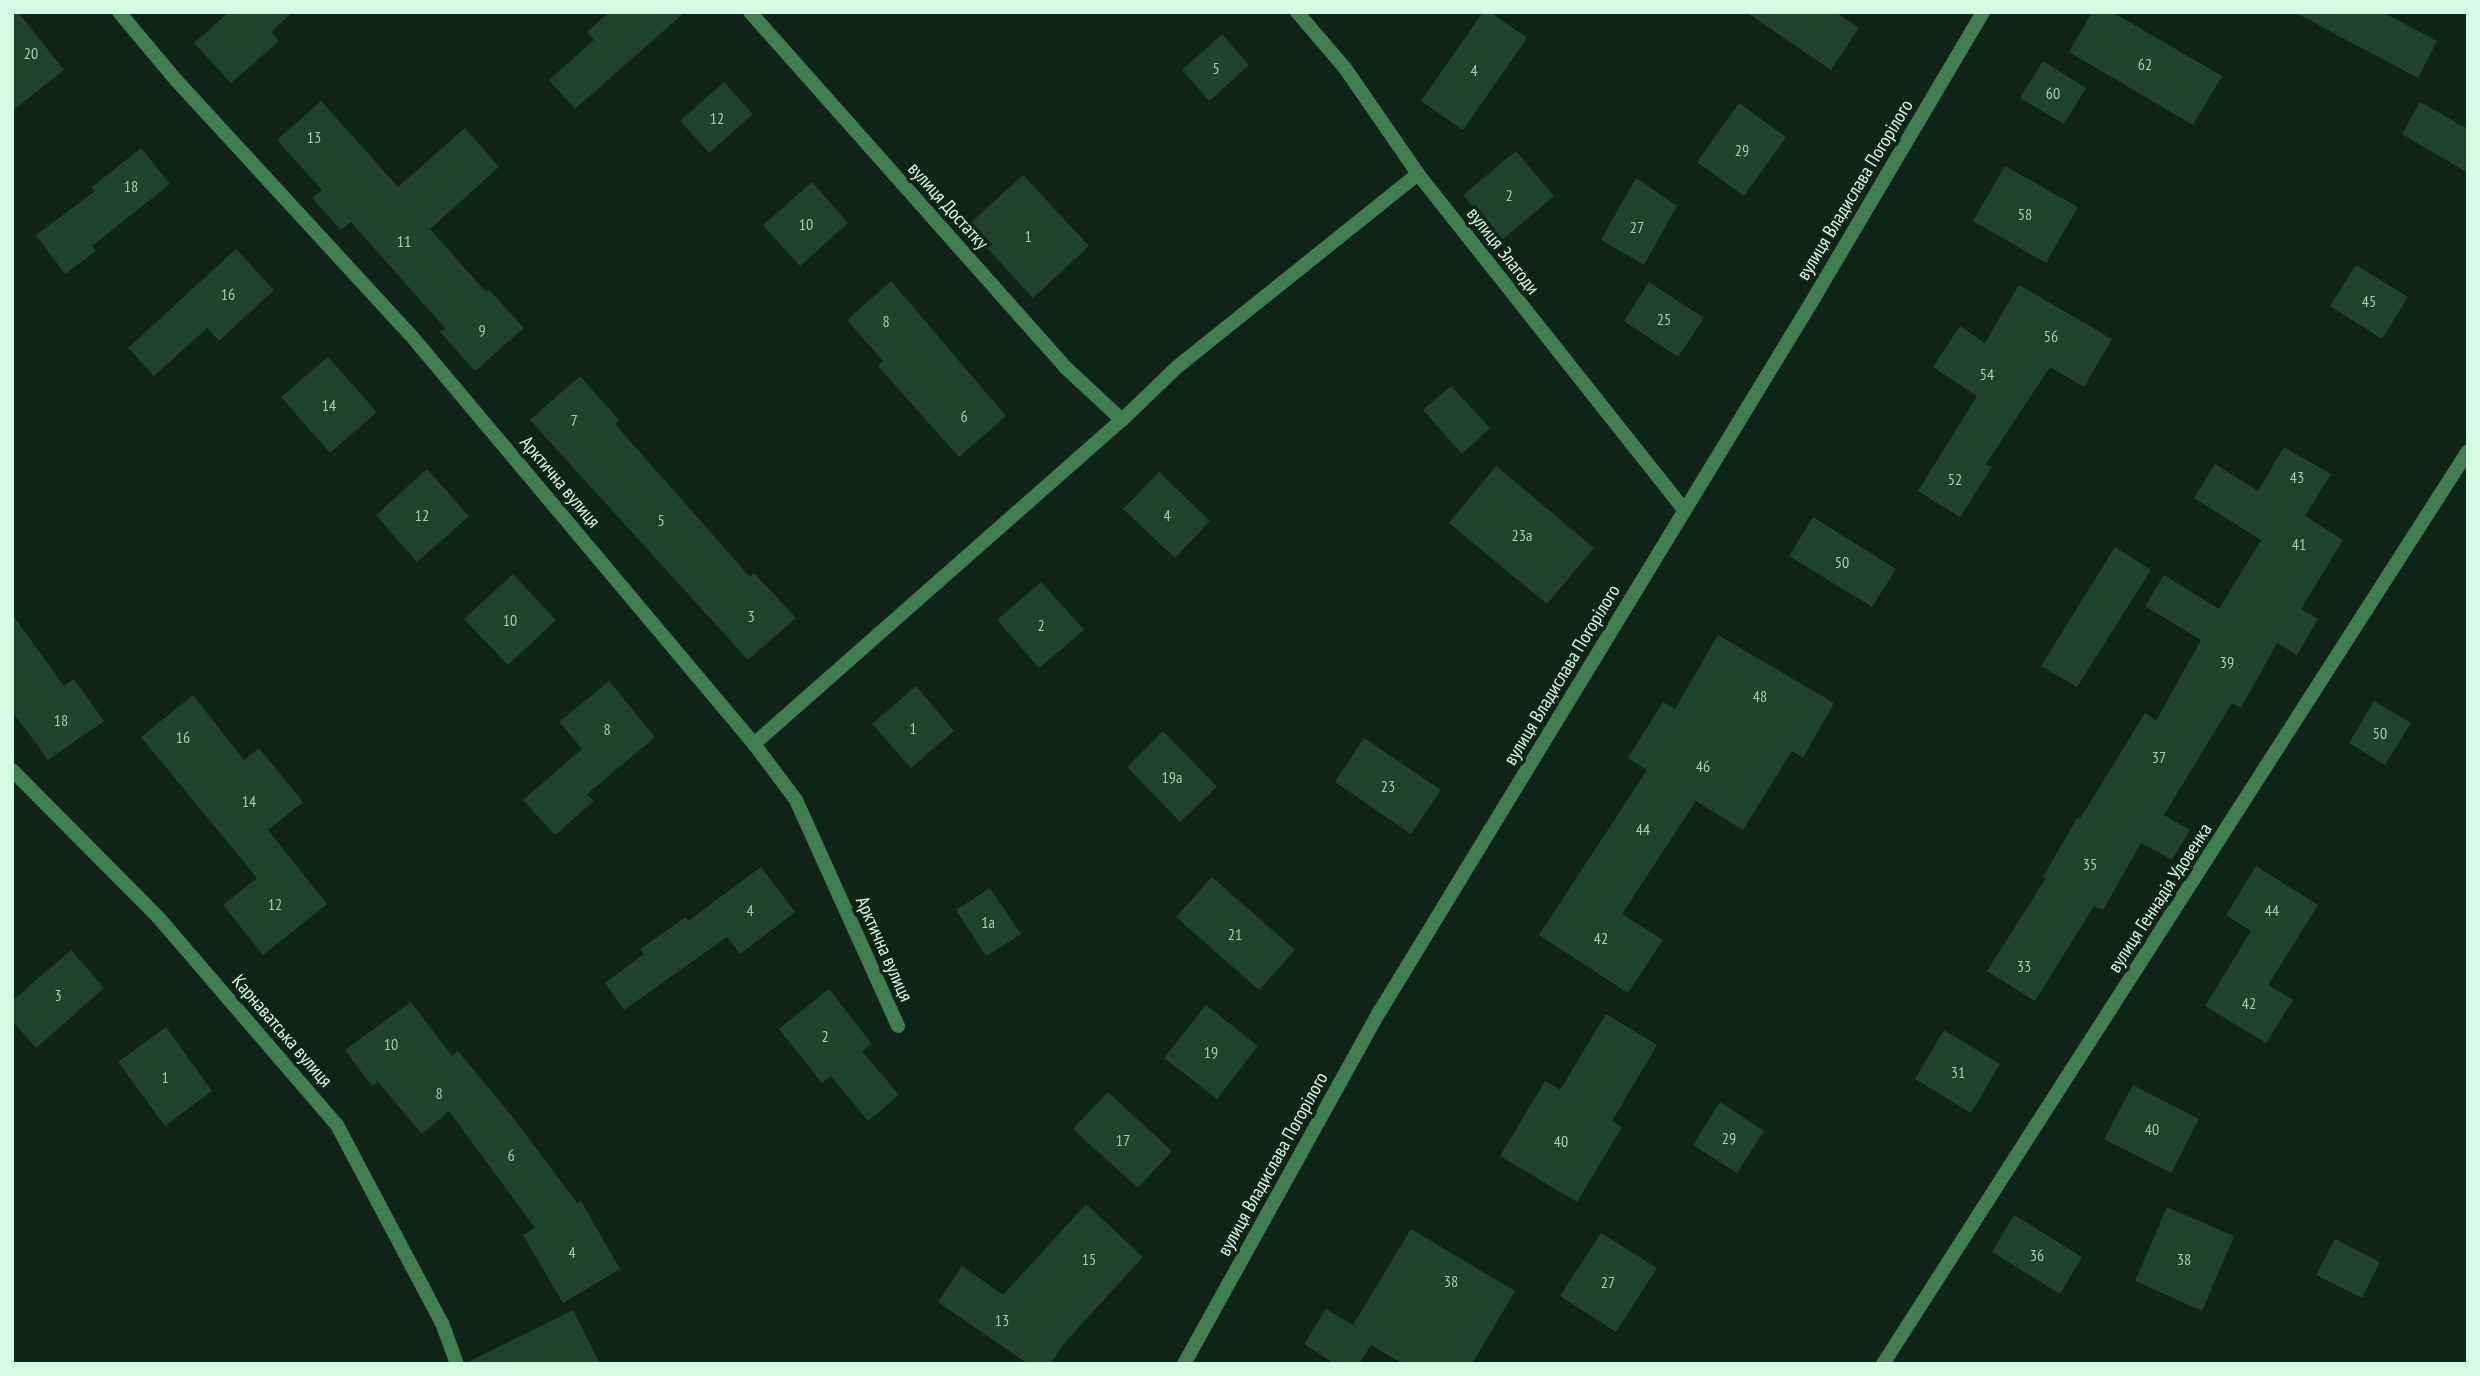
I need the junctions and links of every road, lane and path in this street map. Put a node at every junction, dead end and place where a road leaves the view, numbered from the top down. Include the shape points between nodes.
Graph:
1 (119, 12) edge
2 (750, 12) edge
3 (1297, 12) edge
4 (1983, 12) edge
5 (1418, 174) junction
6 (1122, 420) junction
7 (2468, 451) edge
8 (1684, 510) junction
9 (754, 744) junction
10 (12, 770) edge
11 (898, 1026) dead end
12 (457, 1364) edge
13 (1184, 1364) edge
14 (1883, 1364) edge

1 - 9 street, Арктична вулиця via 409,334
2 - 6 street, вулиця Достатку via 1065,367
3 - 5 street, вулиця Злагоди via 1345,68
4 - 8 street, вулиця Владислава Погорілого
5 - 6 street via 1177,367
5 - 8 street, вулиця Злагоди
6 - 9 street
7 - 14 street, вулиця Геннадія Удовенка
8 - 13 street, вулиця Владислава Погорілого via 1380,1011
9 - 11 street, Арктична вулиця via 796,800
10 - 12 street, Карнаватська вулиця via 158,917 337,1125 442,1322

